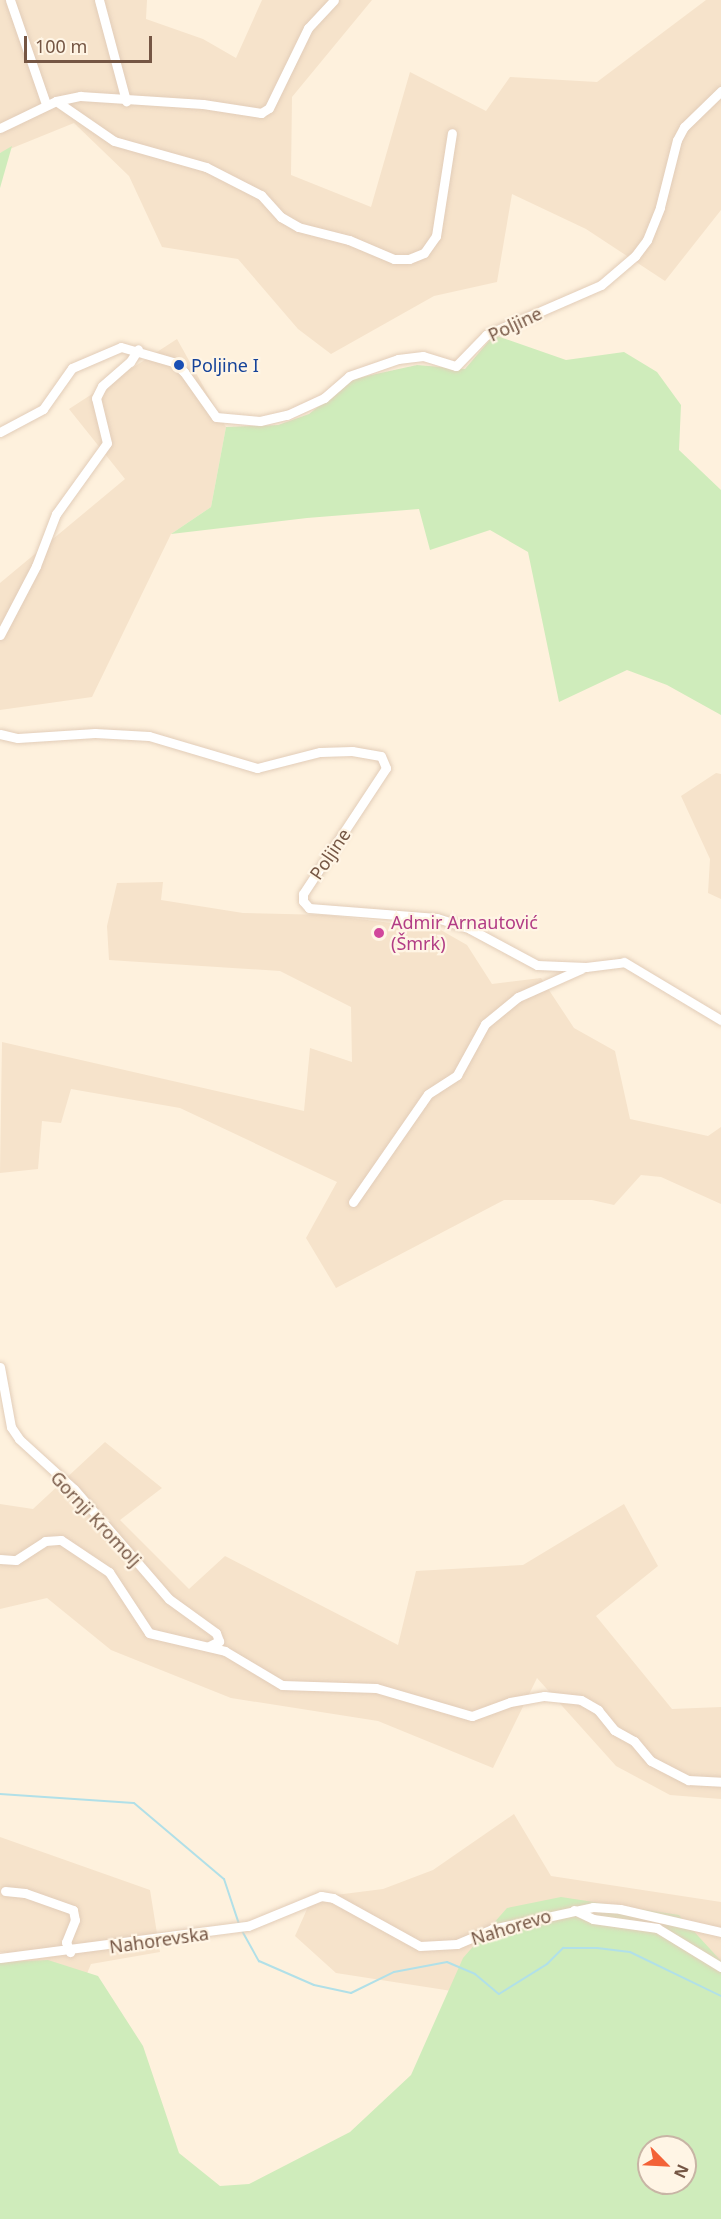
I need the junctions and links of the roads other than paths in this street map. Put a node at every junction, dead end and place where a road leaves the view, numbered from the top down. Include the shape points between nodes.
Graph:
1 (10, 0) edge
2 (99, 0) edge
3 (334, 0) edge
4 (721, 91) edge
5 (56, 101) junction
6 (126, 101) junction
7 (46, 104) junction
8 (0, 128) edge
9 (452, 133) dead end
10 (138, 349) junction
11 (0, 432) edge
12 (0, 635) edge
13 (0, 734) edge
14 (586, 967) junction
15 (721, 1020) edge
16 (353, 1202) dead end
17 (0, 1367) edge
18 (0, 1559) edge
19 (208, 1646) junction
20 (721, 1782) edge
21 (5, 1891) dead end
22 (312, 1898) joint
23 (574, 1910) junction
24 (721, 1932) edge
25 (70, 1952) junction
26 (0, 1958) edge
27 (721, 1967) edge

1 - 7 street
2 - 6 street
3 - 6 street via 308,28 269,108 261,113 203,104
4 - 10 street, Poljine via 684,127 677,140 660,207 647,240 635,256 601,285 486,335 456,366 423,356 398,359 349,376 315,403 260,421 216,417 184,372 164,357
5 - 6 street via 80,96
5 - 7 street
5 - 9 street via 114,141 206,167 261,195 281,217 298,227 349,240 394,258 417,258 436,236
7 - 8 street
10 - 11 street, Poljine via 104,351 72,368 43,409
10 - 12 street via 130,362 102,386 96,398 107,443 56,514 36,566
13 - 14 street, Poljine via 18,738 96,733 149,736 257,768 320,752 351,751 381,756 386,768 303,894 303,902 309,908 437,918 470,929 537,965
14 - 15 street, Poljine via 624,962 636,966
14 - 16 street via 518,997 485,1024 457,1075 428,1094
17 - 19 street, Gornji Kromolj via 11,1427 19,1439 74,1489 169,1599 216,1633 219,1641
18 - 19 street via 16,1560 45,1541 61,1540 110,1572 149,1632 163,1639
19 - 20 street via 238,1658 282,1684 376,1688 472,1716 510,1702 544,1696 581,1700 598,1710 614,1730 634,1741 651,1761 688,1780
21 - 25 street via 25,1893 73,1910 75,1920 66,1942
22 - 23 street, Nahorevo via 333,1898 410,1943 436,1947
22 - 25 street, Nahorevska via 280,1915 246,1926
23 - 24 street, Nahorevo via 620,1909
23 - 27 street via 593,1919 657,1928
25 - 26 street, Nahorevska

